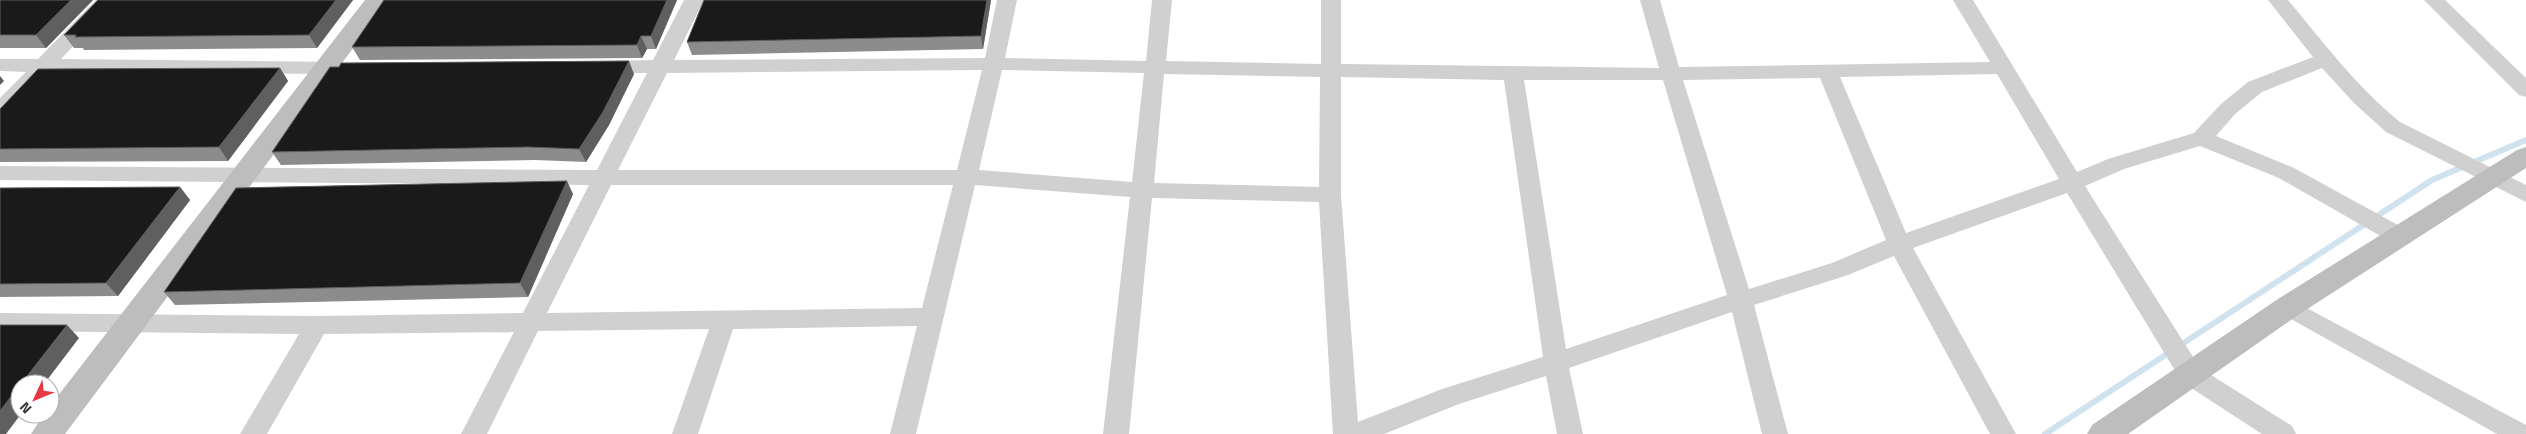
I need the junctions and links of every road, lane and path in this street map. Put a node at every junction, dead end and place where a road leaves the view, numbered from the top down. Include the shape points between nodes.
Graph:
1 (106, 0) edge
2 (378, 0) edge
3 (694, 0) edge
4 (1007, 0) edge
5 (1162, 0) edge
6 (1331, 0) edge
7 (1650, 0) edge
8 (1963, 0) edge
9 (2278, 0) edge
10 (2434, 0) edge
11 (2327, 58) junction
12 (994, 64) junction
13 (0, 65) edge
14 (43, 65) junction
15 (1155, 66) junction
16 (582, 67) edge
17 (661, 67) junction
18 (323, 68) junction
19 (363, 68) edge
20 (2003, 68) junction
21 (1331, 71) junction
22 (1827, 71) junction
23 (1513, 74) junction
24 (1671, 74) junction
25 (2526, 90) edge
26 (0, 110) edge
27 (2202, 138) junction
28 (2526, 156) edge
29 (0, 173) edge
30 (241, 176) junction
31 (966, 177) junction
32 (602, 178) junction
33 (2490, 178) junction
34 (2072, 183) junction
35 (1142, 190) junction
36 (1330, 194) junction
37 (2526, 194) edge
38 (2399, 236) junction
39 (1899, 244) junction
40 (1741, 301) junction
41 (2288, 307) junction
42 (930, 317) junction
43 (724, 320) junction
44 (0, 322) edge
45 (531, 322) junction
46 (130, 324) junction
47 (317, 325) junction
48 (1556, 362) junction
49 (2191, 376) junction
50 (47, 434) edge
51 (253, 434) edge
52 (474, 434) edge
53 (685, 434) edge
54 (903, 434) edge
55 (1116, 434) edge
56 (1346, 434) edge
57 (1356, 434) edge
58 (1570, 434) edge
59 (1775, 434) edge
60 (2004, 434) edge
61 (2103, 434) edge
62 (2283, 434) edge
63 (2520, 434) edge

1 - 14 street
2 - 18 street
3 - 17 street
4 - 12 street
5 - 15 street
6 - 21 street
7 - 24 street
8 - 20 street
9 - 11 street
10 - 25 street
11 - 27 street via 2255,87 2228,109
11 - 33 street via 2355,95 2393,127
12 - 15 street
12 - 17 street
12 - 31 street
13 - 14 street
14 - 18 street
14 - 26 street
15 - 21 street
15 - 35 street
16 - 17 street
17 - 32 street
18 - 19 street
18 - 30 street
20 - 22 street
20 - 34 street
21 - 23 street
21 - 36 street
22 - 24 street
22 - 39 street
23 - 24 street
23 - 48 street
24 - 40 street
27 - 34 street via 2148,153
27 - 38 street via 2275,167
28 - 33 street
29 - 30 street
30 - 32 street
30 - 46 street
31 - 32 street
31 - 35 street
31 - 42 street
32 - 45 street
33 - 37 street
33 - 38 street
34 - 39 street
34 - 49 street
35 - 36 street
35 - 55 street
36 - 56 street
38 - 41 street
39 - 40 street via 1840,269
39 - 60 street
40 - 48 street
40 - 59 street
41 - 49 street
41 - 63 street
42 - 43 street
42 - 54 street
43 - 45 street
43 - 53 street
44 - 46 street
45 - 47 street
45 - 52 street
46 - 47 street
46 - 50 street
47 - 51 street
48 - 57 street via 1451,396
48 - 58 street
49 - 61 street
49 - 62 street

